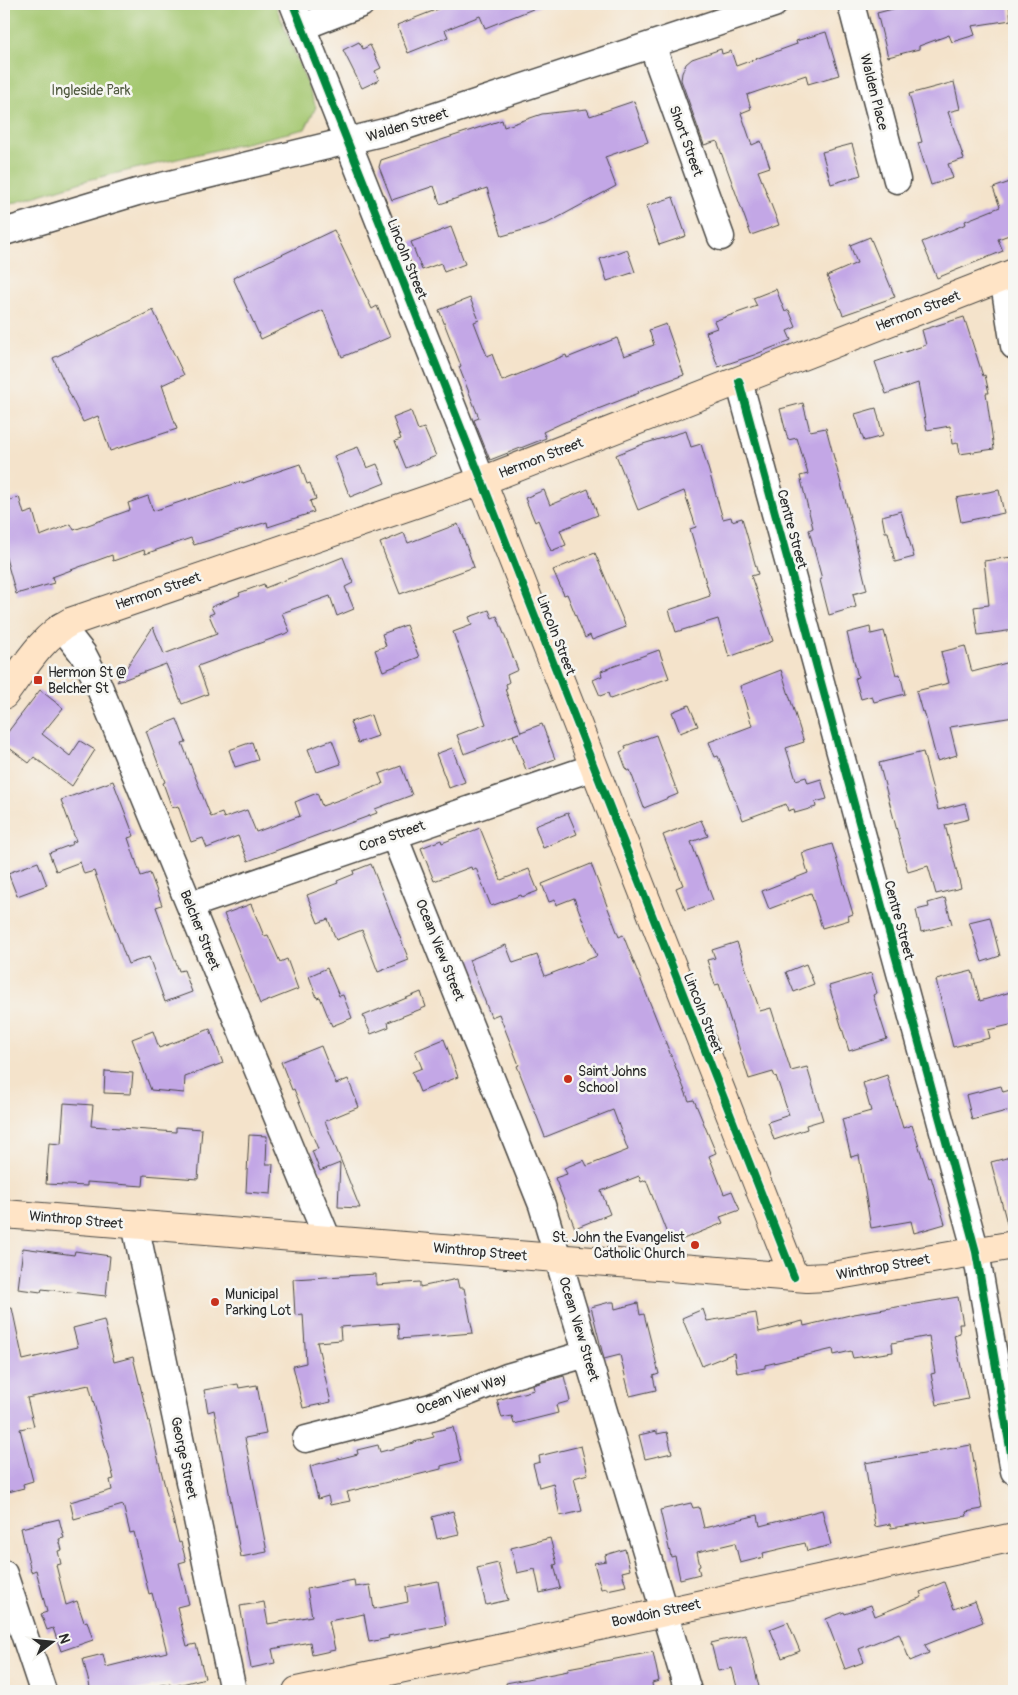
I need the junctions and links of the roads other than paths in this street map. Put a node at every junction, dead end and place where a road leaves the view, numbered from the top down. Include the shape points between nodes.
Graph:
1 (361, 4) edge
2 (774, 4) edge
3 (851, 4) edge
4 (298, 15) edge
5 (652, 45) junction
6 (348, 142) junction
7 (897, 180) dead end
8 (4, 232) edge
9 (721, 237) dead end
10 (1009, 275) edge
11 (1014, 346) edge
12 (739, 381) junction
13 (482, 481) junction
14 (61, 626) junction
15 (4, 695) edge
16 (594, 767) junction
17 (394, 836) junction
18 (190, 905) junction
19 (4, 1214) edge
20 (135, 1224) junction
21 (328, 1240) junction
22 (1014, 1245) edge
23 (976, 1252) junction
24 (558, 1258) junction
25 (794, 1277) junction
26 (586, 1354) junction
27 (306, 1439) dead end
28 (1014, 1471) edge
29 (1014, 1537) edge
30 (4, 1574) edge
31 (664, 1611) junction
32 (43, 1691) edge
33 (233, 1691) edge
34 (297, 1691) edge
35 (688, 1691) edge

1 - 4 street
2 - 5 street, Walden Street
3 - 7 street, Walden Place
4 - 6 street, Lincoln Street
5 - 6 street, Walden Street via 404,127
5 - 9 street, Short Street
6 - 8 street, Walden Street via 137,192
6 - 13 street, Lincoln Street
10 - 11 street
10 - 12 street, Hermon Street
12 - 13 street, Hermon Street
12 - 23 street, Centre Street
13 - 14 street, Hermon Street
13 - 16 street, Lincoln Street
14 - 15 street, Hermon Street via 48,636
14 - 18 street, Belcher Street via 84,654 96,679
16 - 17 street, Cora Street
16 - 25 street, Lincoln Street
17 - 18 street, Cora Street
17 - 24 street, Ocean View Street via 538,1194
18 - 21 street, Belcher Street
19 - 20 street, Winthrop Street
20 - 21 street, Winthrop Street
20 - 33 street, George Street
21 - 24 street, Winthrop Street
22 - 23 street, Winthrop Street
23 - 25 street, Winthrop Street via 828,1277
23 - 28 street, Centre Street
24 - 25 street, Winthrop Street
24 - 26 street, Ocean View Street
26 - 27 street, Ocean View Way via 500,1380 431,1407
26 - 31 street, Ocean View Street
29 - 31 street, Bowdoin Street
30 - 32 street
31 - 34 street, Bowdoin Street
31 - 35 street, Ocean View Street

